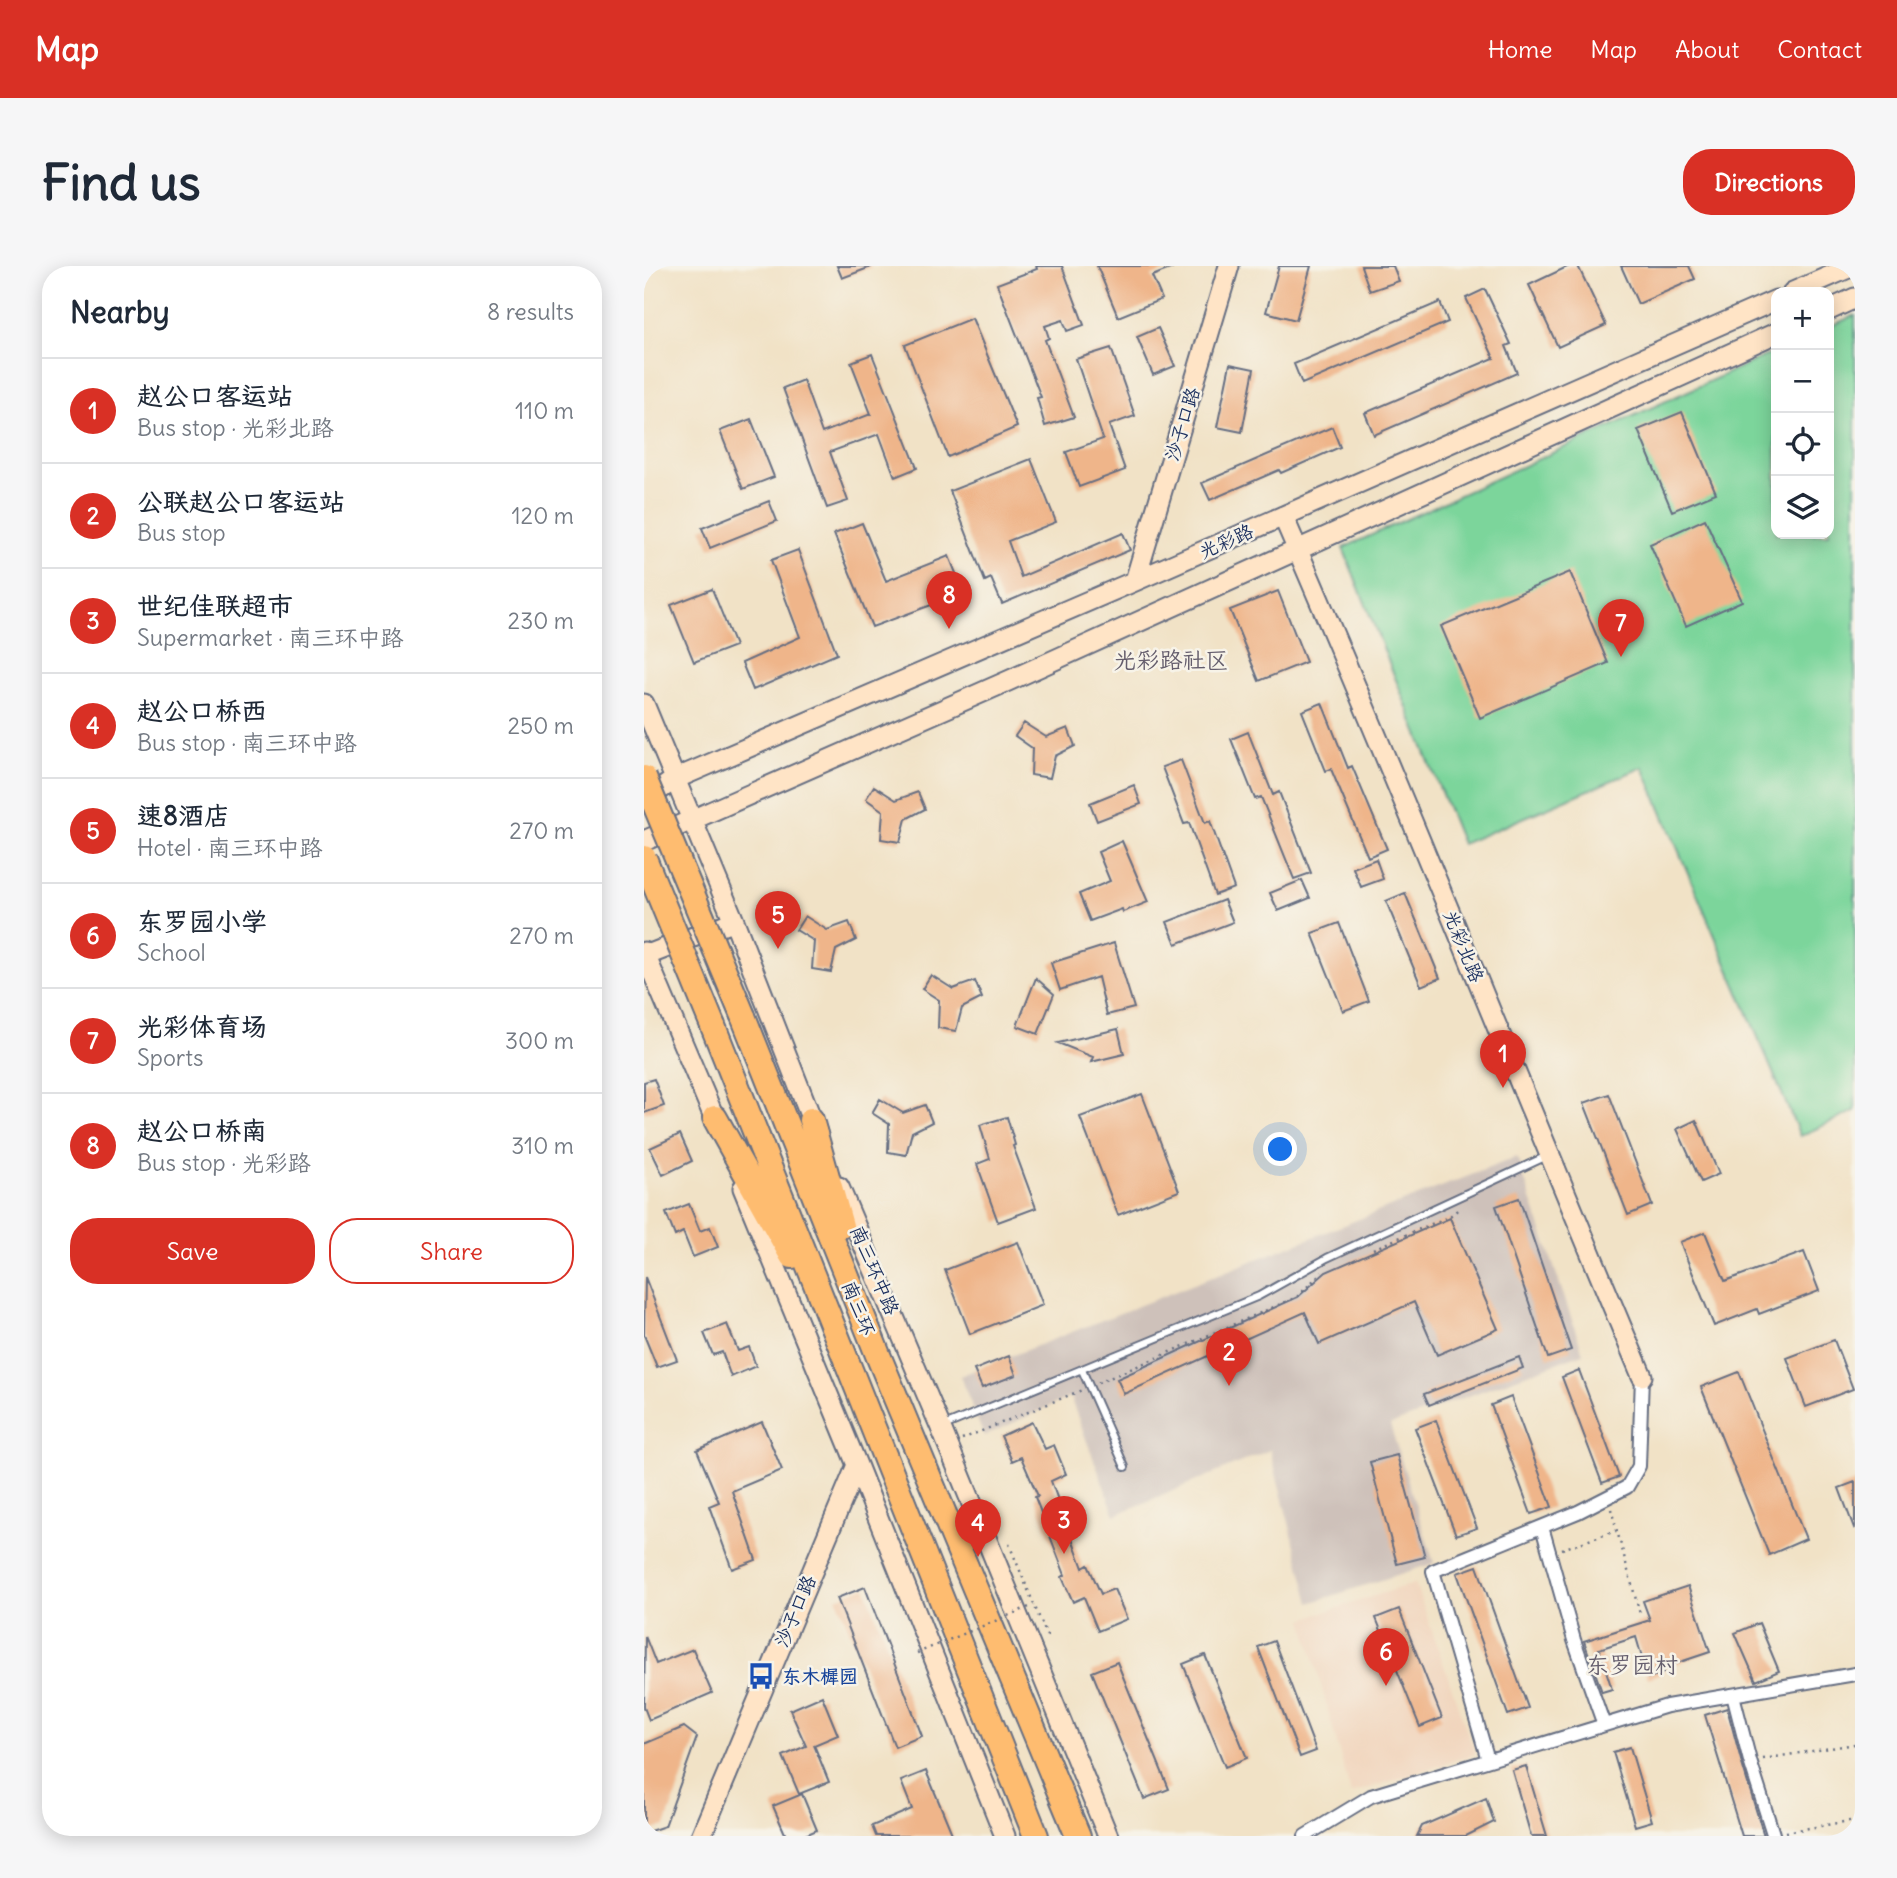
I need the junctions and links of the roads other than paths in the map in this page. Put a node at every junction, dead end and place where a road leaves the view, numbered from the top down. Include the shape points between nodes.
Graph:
1 (1229, 266) edge
2 (1853, 266) edge
3 (1805, 287) edge
4 (1855, 298) edge
5 (1771, 302) edge
6 (1834, 308) edge
7 (1771, 336) edge
8 (1283, 516) junction
9 (1297, 549) junction
10 (1135, 581) junction
11 (644, 704) edge
12 (644, 778) edge
13 (675, 779) junction
14 (644, 801) edge
15 (692, 820) junction
16 (644, 841) edge
17 (644, 858) edge
18 (734, 921) junction
19 (645, 954) edge
20 (715, 1118) junction
21 (811, 1121) junction
22 (1549, 1155) junction
23 (842, 1345) junction
24 (878, 1355) junction
25 (1082, 1370) junction
26 (1642, 1377) joint
27 (941, 1428) junction
28 (858, 1465) junction
29 (1125, 1467) dead end
30 (1542, 1527) junction
31 (1855, 1674) edge
32 (1732, 1695) junction
33 (1604, 1725) junction
34 (1488, 1760) junction
35 (1773, 1834) road end
36 (701, 1836) edge
37 (1004, 1836) edge
38 (1037, 1836) edge
39 (1078, 1836) edge
40 (1108, 1836) edge
41 (1306, 1836) edge

1 - 10 street, 沙子口路
2 - 3 street
4 - 6 street
5 - 8 street, 光彩路
7 - 9 street, 光彩路
8 - 9 street, 光彩北路
8 - 10 street, 光彩路
9 - 15 street, 光彩路
9 - 22 street, 光彩北路 via 1411,814
10 - 13 street, 光彩路
11 - 13 street, 南三环中路
12 - 24 highway, 南三环, bridge
13 - 14 street, 光彩路
13 - 15 street, 南三环中路
15 - 16 street, 光彩路
15 - 18 street, 南三环中路
17 - 23 highway, 南三环, bridge
18 - 19 street
18 - 21 street, 南三环中路
19 - 20 street
20 - 23 highway
20 - 28 street
21 - 24 highway
21 - 27 street, 南三环中路
22 - 25 lane via 1327,1258 1259,1296
22 - 26 street, 光彩北路
23 - 38 highway, 南三环
24 - 39 highway, 南三环
25 - 27 lane
25 - 29 lane
26 - 30 street via 1639,1466 1627,1487
27 - 40 street, 南三环中路
28 - 36 street, 沙子口路
28 - 37 street
30 - 33 street
30 - 34 street via 1433,1571
31 - 32 street
32 - 33 street via 1667,1706
32 - 35 street
33 - 34 street
34 - 41 street via 1371,1796

